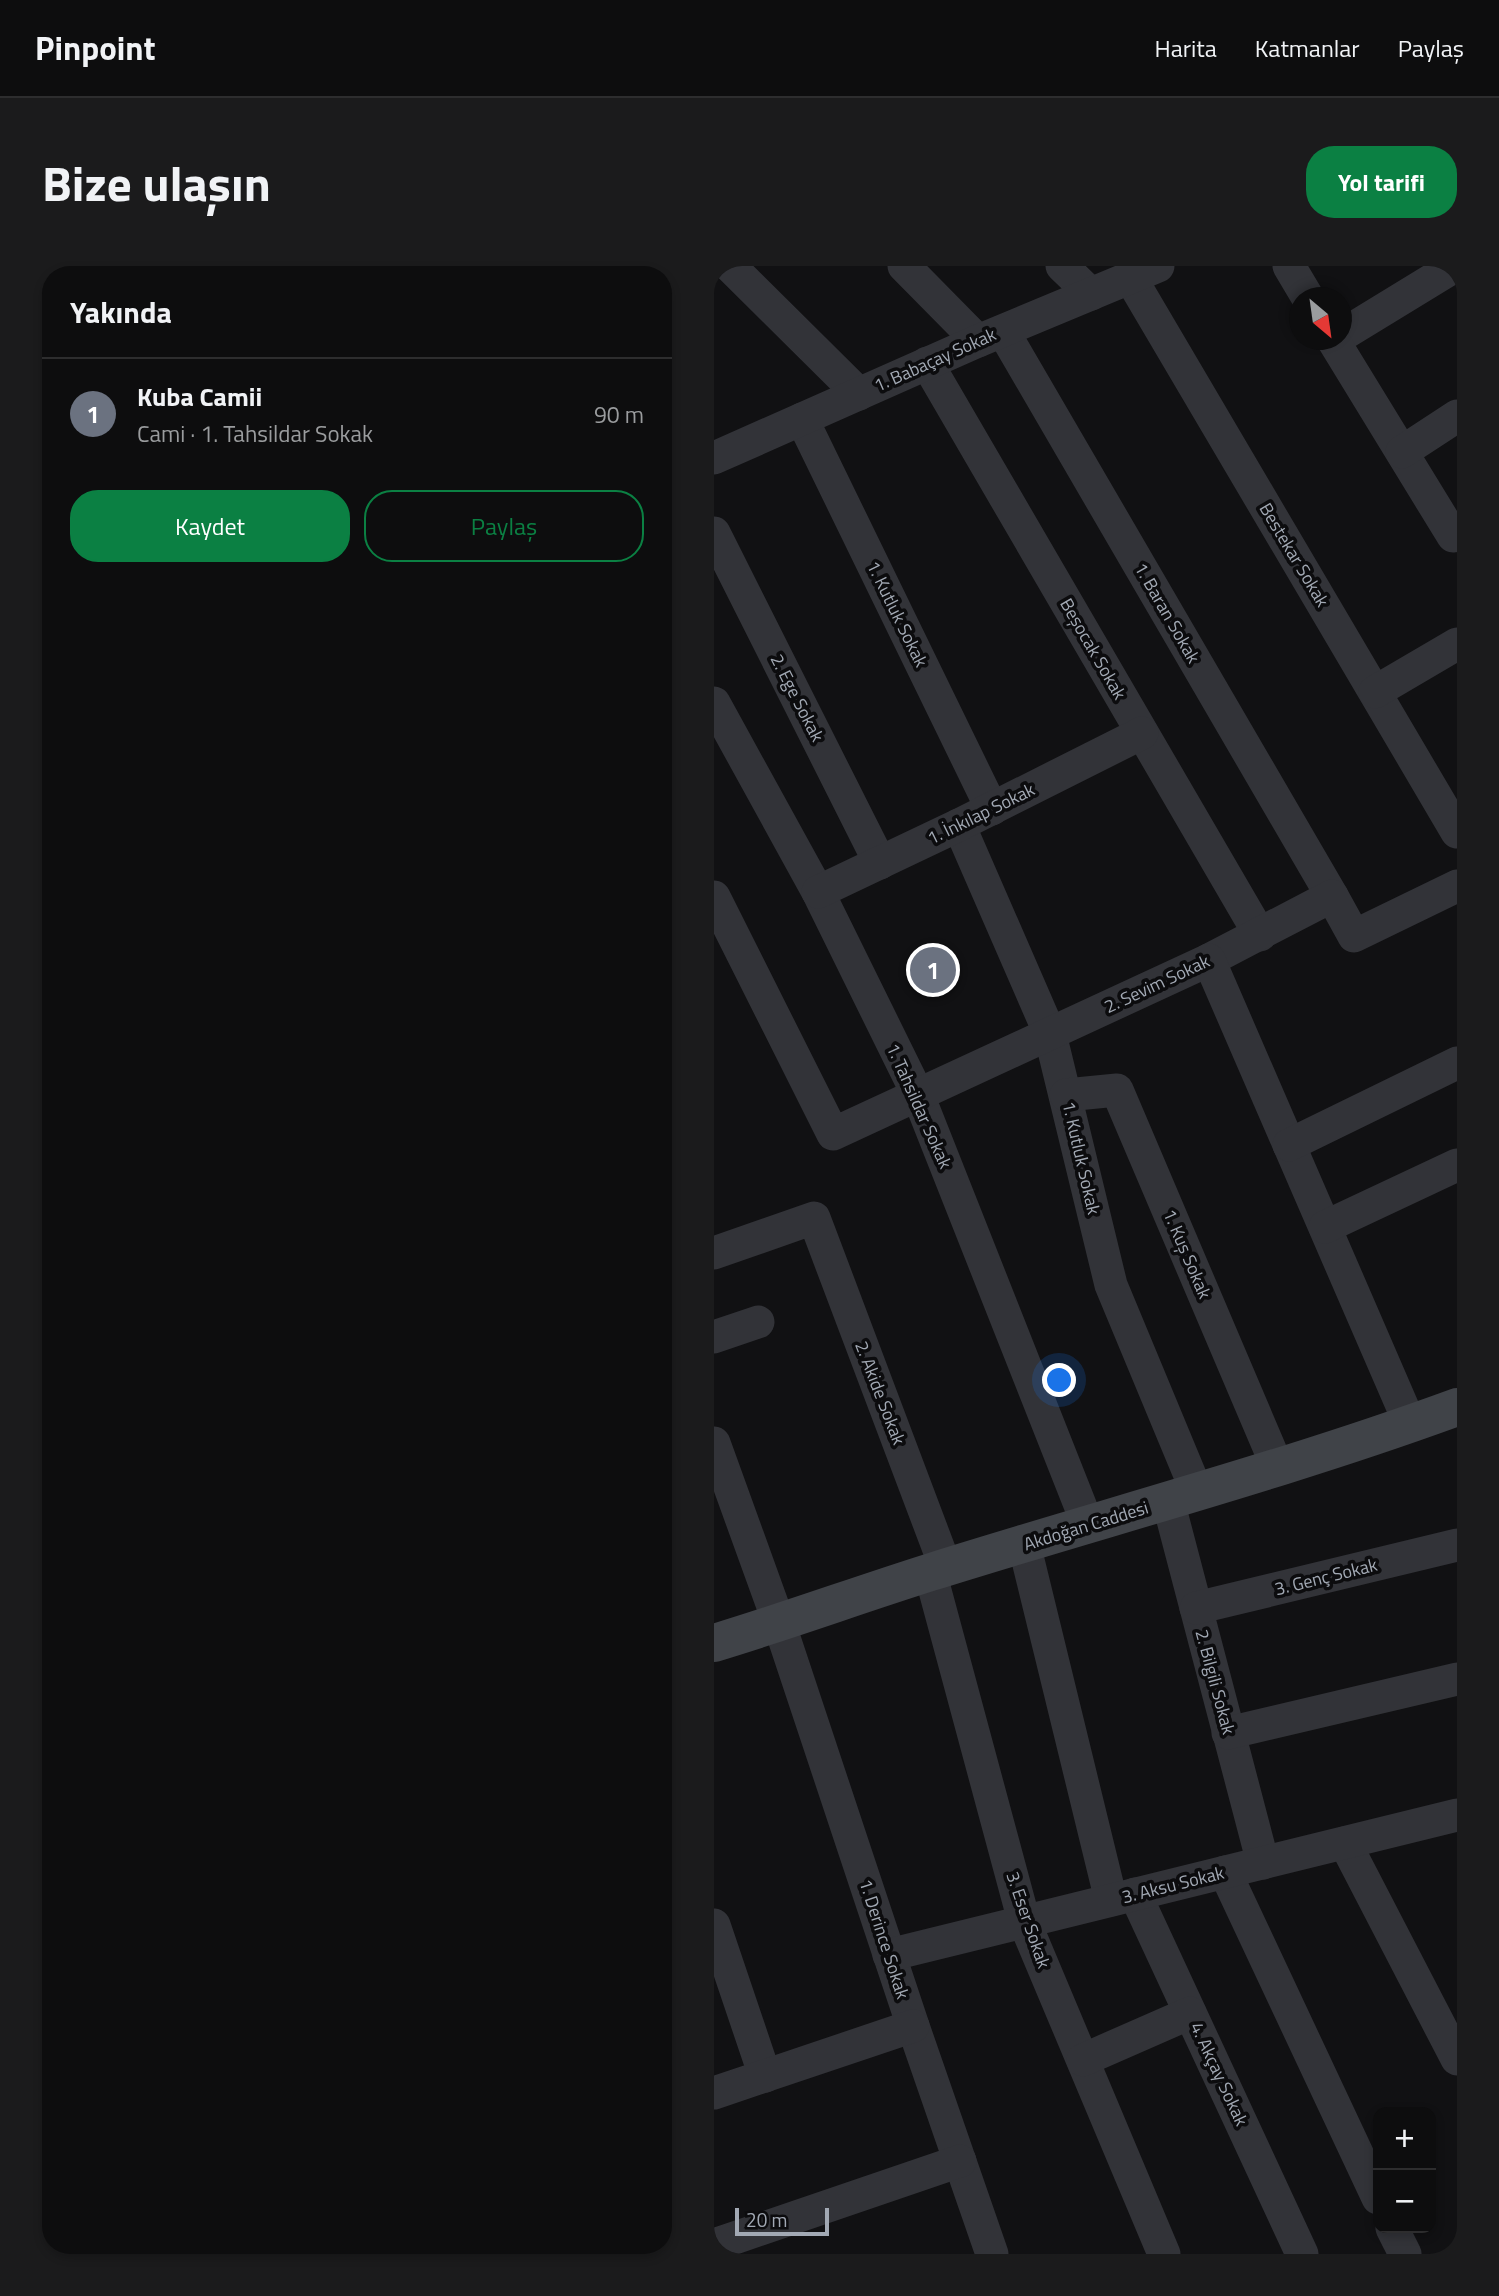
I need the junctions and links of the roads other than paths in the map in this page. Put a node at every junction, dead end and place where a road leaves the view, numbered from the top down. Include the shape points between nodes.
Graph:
1 (730, 266) edge
2 (904, 266) edge
3 (1062, 266) edge
4 (1289, 266) edge
5 (1455, 266) edge
6 (1144, 272) edge
7 (1301, 287) edge
8 (1091, 294) junction
9 (1352, 329) edge
10 (991, 336) junction
11 (1340, 350) edge
12 (927, 363) junction
13 (859, 394) junction
14 (1457, 416) edge
15 (802, 419) junction
16 (717, 451) edge
17 (1402, 452) junction
18 (714, 533) edge
19 (1453, 536) dead end
20 (1457, 644) edge
21 (1375, 692) junction
22 (714, 703) edge
23 (1142, 733) junction
24 (992, 809) junction
25 (959, 825) junction
26 (1457, 832) edge
27 (880, 863) junction
28 (1457, 886) edge
29 (818, 892) junction
30 (1332, 896) junction
31 (714, 897) edge
32 (1260, 935) junction
33 (1209, 960) junction
34 (1050, 1034) junction
35 (1457, 1063) edge
36 (1066, 1095) junction
37 (918, 1096) junction
38 (1289, 1145) junction
39 (1457, 1165) edge
40 (1325, 1227) junction
41 (717, 1244) edge
42 (758, 1322) dead end
43 (714, 1337) edge
44 (1457, 1407) edge
45 (1410, 1424) junction
46 (714, 1443) edge
47 (1277, 1466) junction
48 (1182, 1497) junction
49 (1088, 1525) junction
50 (1024, 1544) junction
51 (1457, 1545) edge
52 (938, 1570) junction
53 (1196, 1608) junction
54 (779, 1623) junction
55 (714, 1643) edge
56 (1457, 1679) edge
57 (1228, 1733) junction
58 (1457, 1815) edge
59 (1345, 1843) junction
60 (1262, 1863) junction
61 (1225, 1872) junction
62 (1123, 1897) junction
63 (1024, 1921) junction
64 (714, 1925) edge
65 (889, 1955) junction
66 (1190, 2013) junction
67 (912, 2026) junction
68 (1457, 2059) edge
69 (1083, 2060) junction
70 (765, 2076) junction
71 (714, 2093) edge
72 (960, 2161) junction
73 (1373, 2186) edge
74 (1394, 2233) edge
75 (714, 2245) edge
76 (992, 2254) edge
77 (1164, 2254) edge
78 (1302, 2254) edge
79 (1405, 2254) edge

1 - 13 street
2 - 10 street, 1. Baran Sokak
3 - 8 street
4 - 7 street
5 - 9 street
6 - 8 street, 1. Babaçay Sokak
6 - 21 street, Bestekar Sokak
8 - 10 street, 1. Babaçay Sokak
10 - 12 street, 1. Babaçay Sokak
10 - 30 street, 1. Baran Sokak
11 - 17 street
12 - 13 street, 1. Babaçay Sokak
12 - 23 street, Beşocak Sokak
13 - 15 street, 1. Babaçay Sokak
14 - 17 street
15 - 16 street, 1. Babaçay Sokak
15 - 24 street, 1. Kutluk Sokak
17 - 19 street
18 - 27 street, 2. Ege Sokak
20 - 21 street
21 - 26 street, Bestekar Sokak
22 - 29 street, 1. Tahsildar Sokak
23 - 24 street, 1. İnkılap Sokak
23 - 32 street, Beşocak Sokak
24 - 25 street, 1. İnkılap Sokak
25 - 27 street, 1. İnkılap Sokak
25 - 34 street, 1. Kutluk Sokak
27 - 29 street, 1. İnkılap Sokak
28 - 30 street via 1353,936
29 - 37 street, 1. Tahsildar Sokak
30 - 32 street, 2. Sevim Sokak
31 - 37 street, 2. Sevim Sokak via 833,1134
32 - 33 street, 2. Sevim Sokak
33 - 34 street, 2. Sevim Sokak
33 - 38 street
34 - 36 street, 1. Kutluk Sokak
34 - 37 street, 2. Sevim Sokak
35 - 38 street
36 - 47 street, 1. Kuş Sokak via 1117,1090
36 - 48 street, 1. Kutluk Sokak via 1111,1285
37 - 49 street, 1. Tahsildar Sokak
38 - 40 street
39 - 40 street
40 - 45 street
41 - 52 street, 2. Akide Sokak via 814,1218
42 - 43 street
44 - 45 street, Akdoğan Caddesi
45 - 47 street, Akdoğan Caddesi
46 - 54 street, 1. Derince Sokak
47 - 48 street, Akdoğan Caddesi
48 - 49 street, Akdoğan Caddesi
48 - 53 street, 2. Bilgili Sokak
49 - 50 street, Akdoğan Caddesi
50 - 52 street, Akdoğan Caddesi
50 - 62 street, 4. Akçay Sokak
51 - 53 street, 3. Genç Sokak
52 - 54 street, Akdoğan Caddesi
52 - 63 street, 3. Eser Sokak
53 - 57 street, 2. Bilgili Sokak
54 - 55 street, Akdoğan Caddesi
54 - 65 street, 1. Derince Sokak
56 - 57 street
57 - 60 street, 2. Bilgili Sokak
58 - 59 street, 3. Aksu Sokak
59 - 60 street, 3. Aksu Sokak
59 - 68 street
60 - 61 street, 3. Aksu Sokak
61 - 62 street, 3. Aksu Sokak
61 - 73 street
62 - 63 street, 3. Aksu Sokak
62 - 66 street, 4. Akçay Sokak
63 - 65 street, 3. Aksu Sokak
63 - 69 street, 3. Eser Sokak
64 - 70 street
65 - 67 street, 1. Derince Sokak
66 - 69 street
66 - 78 street, 4. Akçay Sokak
67 - 70 street
67 - 72 street, 1. Derince Sokak
69 - 77 street, 3. Eser Sokak
70 - 71 street
72 - 75 street
72 - 76 street, 1. Derince Sokak
74 - 79 street

